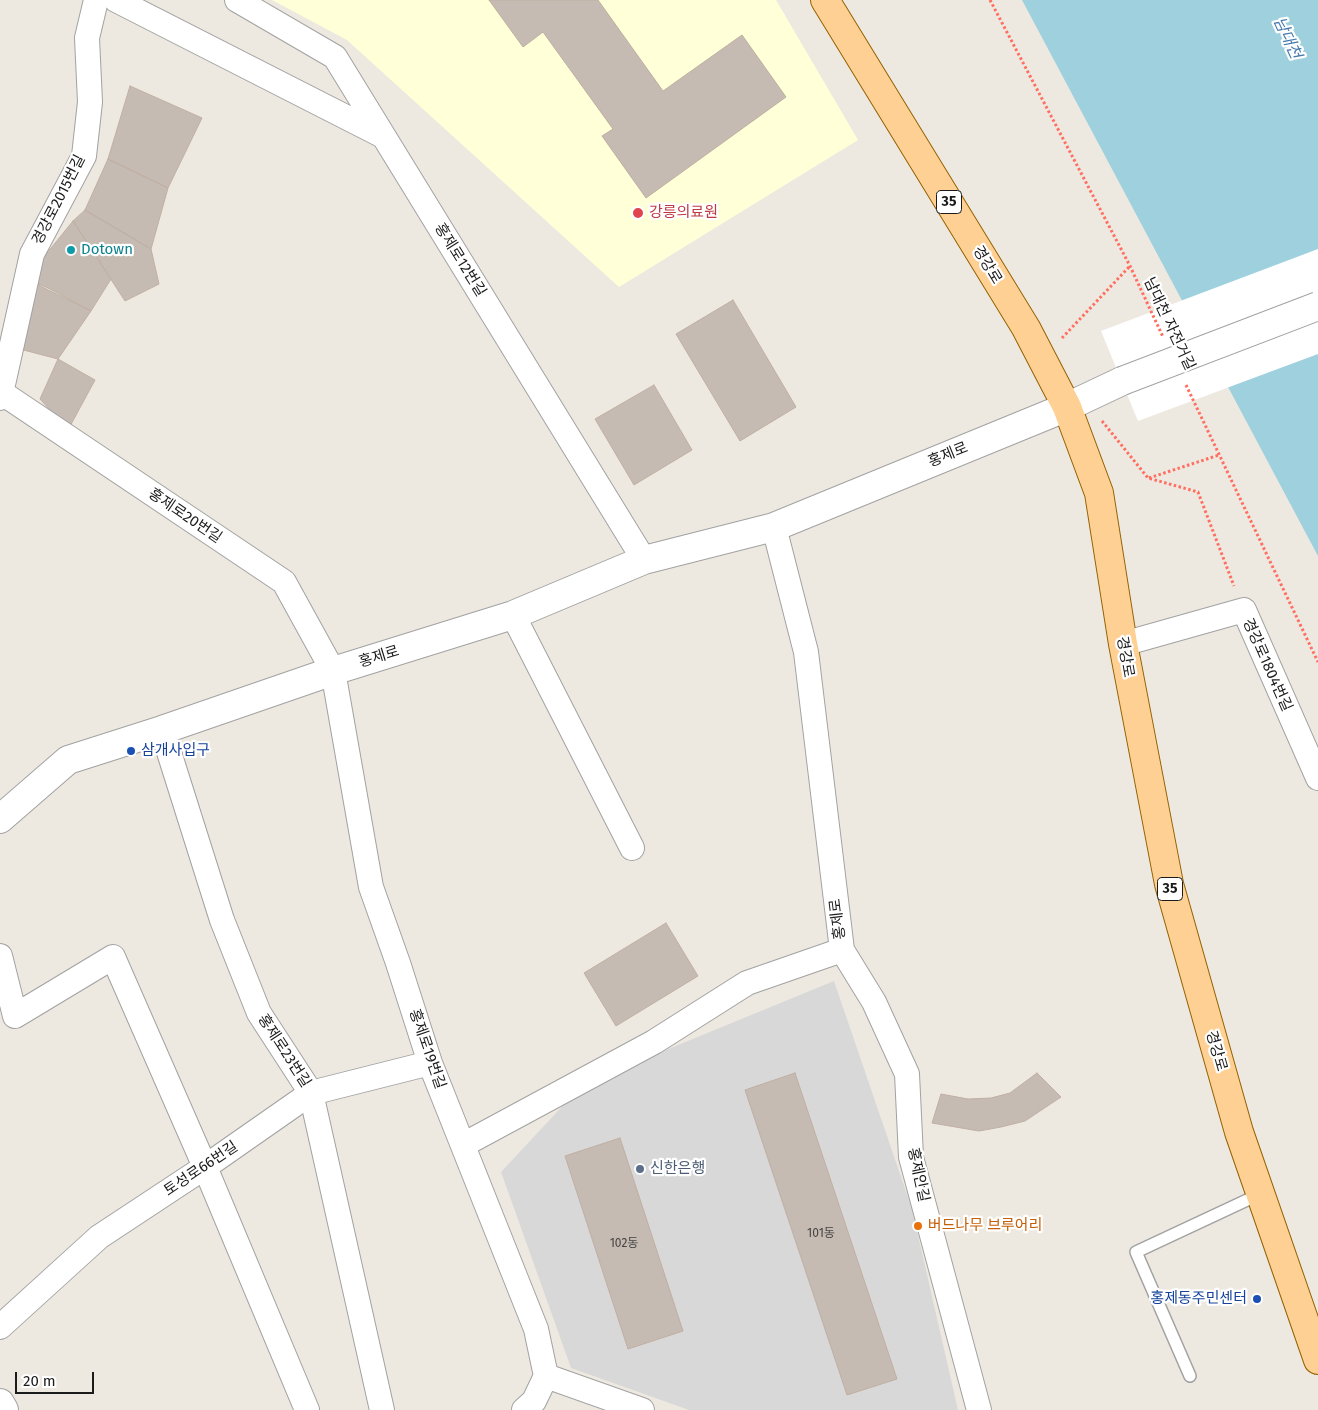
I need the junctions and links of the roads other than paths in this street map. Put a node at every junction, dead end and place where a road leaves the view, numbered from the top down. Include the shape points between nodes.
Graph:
1 (96, 0) edge
2 (116, 0) edge
3 (238, 0) edge
4 (825, 0) edge
5 (383, 136) junction
6 (1318, 306) edge
7 (5, 355) edge
8 (1, 396) edge
9 (1076, 403) junction
10 (774, 527) junction
11 (644, 560) junction
12 (513, 615) junction
13 (1123, 644) junction
14 (333, 671) junction
15 (162, 730) junction
16 (1318, 778) edge
17 (0, 818) edge
18 (632, 848) dead end
19 (842, 950) junction
20 (0, 956) edge
21 (430, 1063) junction
22 (311, 1093) junction
23 (463, 1144) junction
24 (205, 1167) junction
25 (1260, 1194) junction
26 (0, 1327) edge
27 (1318, 1360) edge
28 (546, 1376) junction
29 (1190, 1376) dead end
30 (0, 1403) edge
31 (533, 1407) edge
32 (4, 1410) edge
33 (307, 1410) edge
34 (382, 1410) edge
35 (642, 1410) edge
36 (979, 1410) edge

1 - 7 street, 경강로2015번길 via 87,38 90,102 84,156 32,254
2 - 5 street
3 - 5 street, 홍제로12번길 via 335,57
4 - 9 main road, 경강로 / 35 via 1042,359
5 - 11 street, 홍제로12번길
6 - 9 street, 홍제로, bridge via 1122,381
7 - 8 street, 경강로2015번길
8 - 14 street, 홍제로20번길 via 284,582
9 - 10 street, 홍제로
9 - 13 main road, 경강로 / 35 via 1099,493
10 - 11 street, 홍제로
10 - 19 street, 홍제로 via 806,652
11 - 12 street, 홍제로
12 - 14 street, 홍제로
12 - 18 street
13 - 16 street, 경강로1804번길 via 1244,610
13 - 25 main road, 경강로 / 35 via 1169,884 1239,1132
14 - 15 street, 홍제로
14 - 21 street, 홍제로19번길 via 371,888
15 - 17 street, 홍제로 via 68,760
15 - 22 street, 홍제로23번길 via 222,920 259,1013
19 - 23 street, 홍제로 via 747,983 654,1042
19 - 36 street, 홍제안길 via 874,1002 906,1074 911,1158
20 - 24 street via 15,1016 112,957
21 - 22 street, 토성로66번길
21 - 23 street, 홍제로19번길
22 - 24 street, 토성로66번길
22 - 34 street, 홍제로23번길
23 - 28 street, 홍제로19번길 via 536,1329
24 - 26 street, 토성로66번길 via 99,1237
24 - 33 street
25 - 27 main road, 경강로 / 35
25 - 29 lane via 1136,1252
28 - 31 street
28 - 35 street
30 - 32 street

